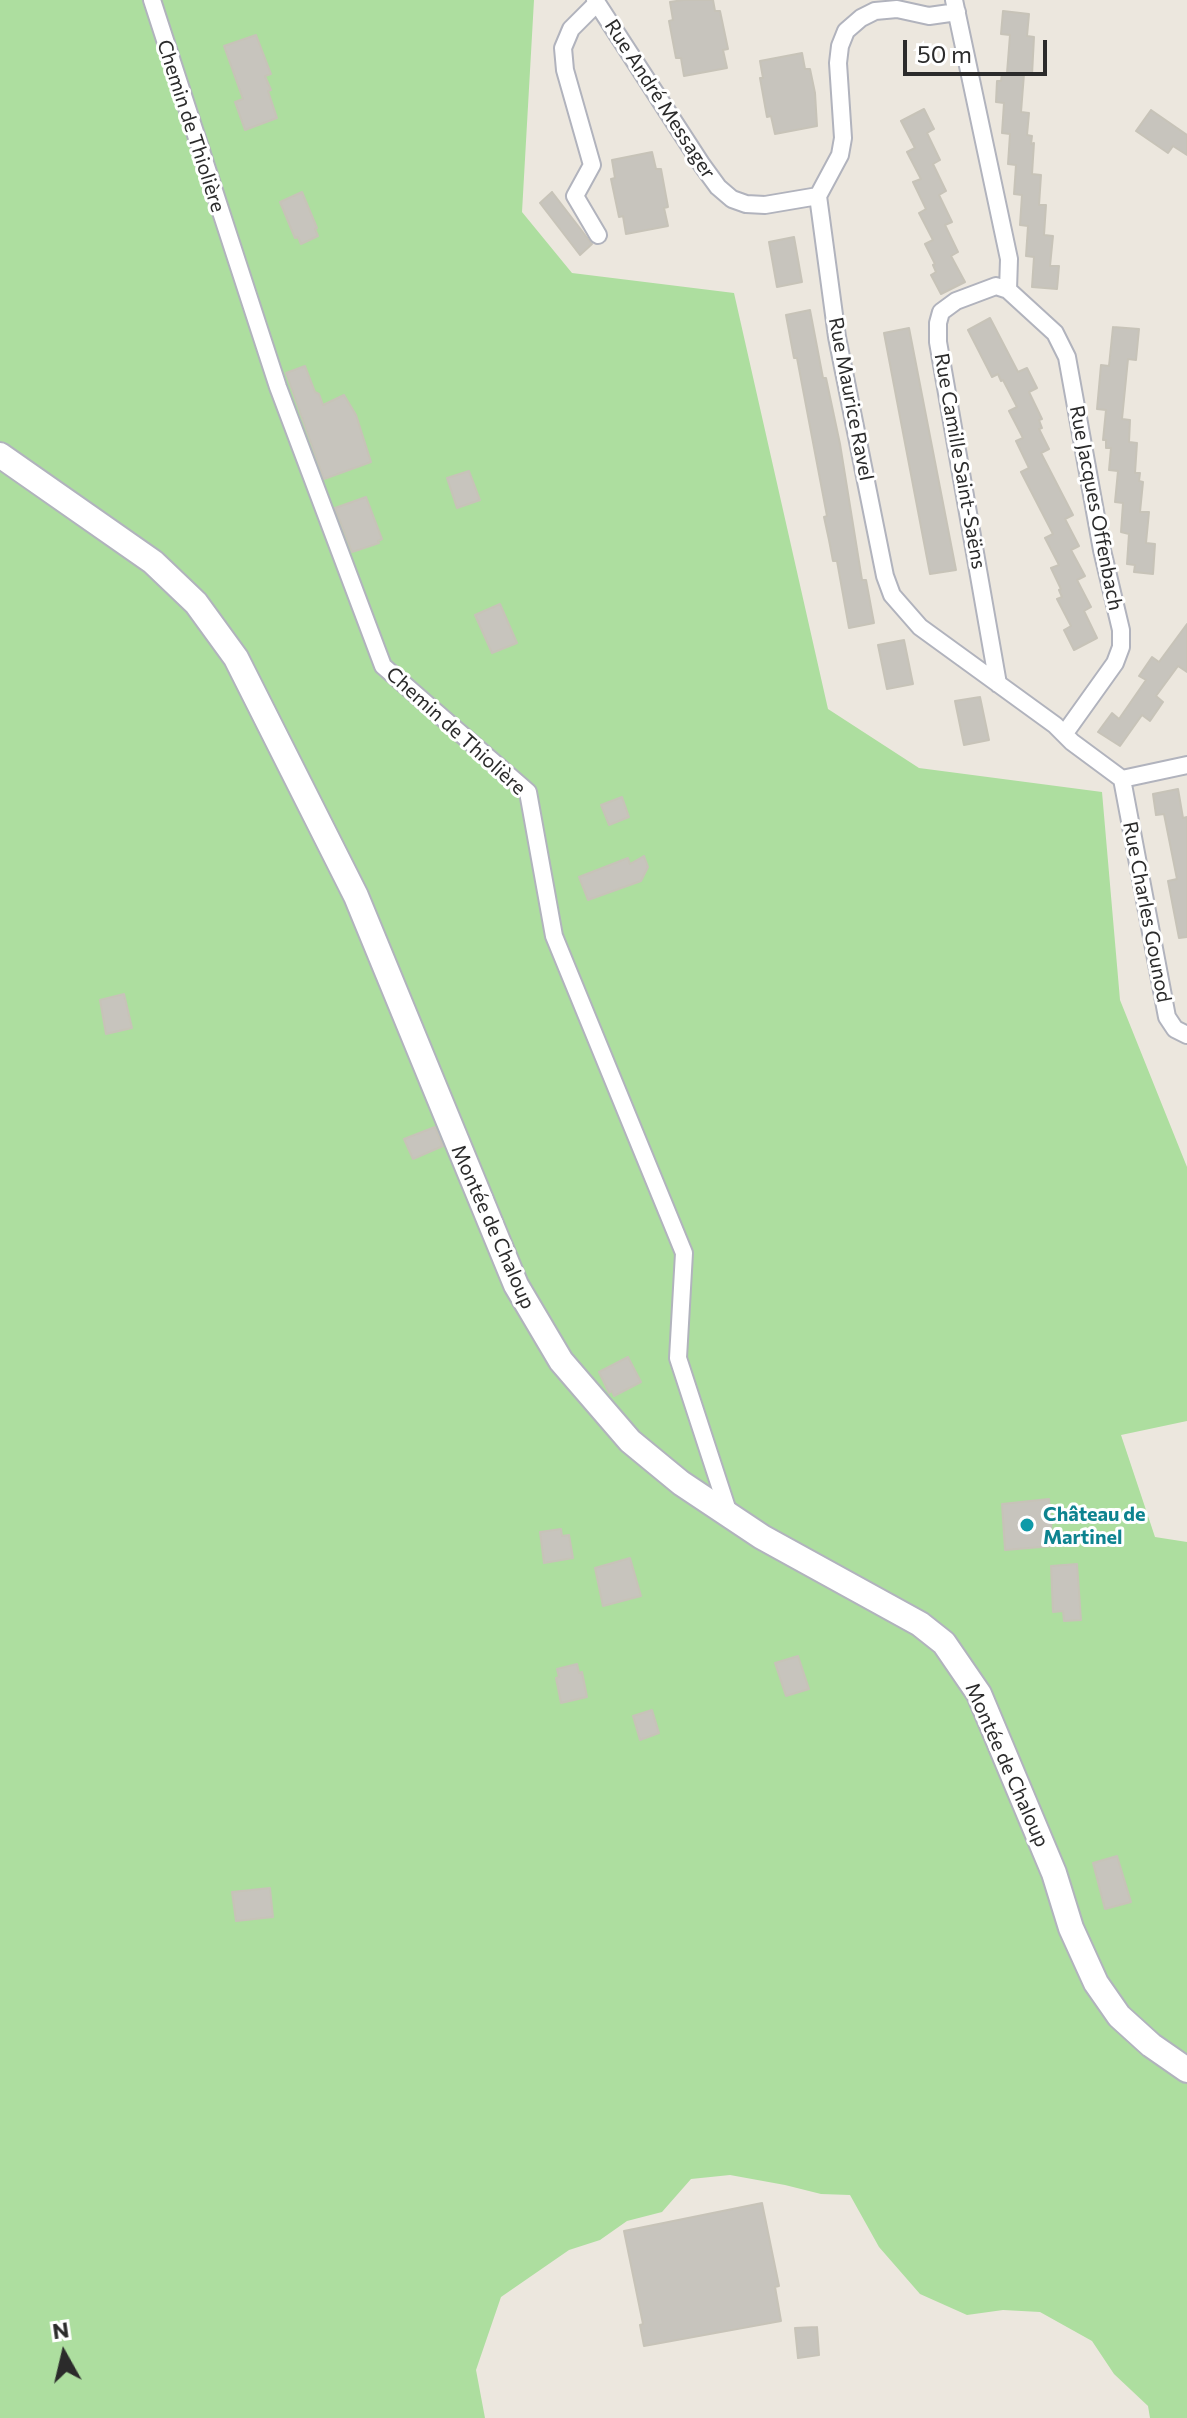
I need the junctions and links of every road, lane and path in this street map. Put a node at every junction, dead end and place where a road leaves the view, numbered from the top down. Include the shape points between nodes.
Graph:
1 (152, 0) edge
2 (596, 2) edge
3 (956, 6) edge
4 (818, 196) junction
5 (598, 235) dead end
6 (1008, 290) junction
7 (0, 455) edge
8 (998, 684) junction
9 (1065, 733) junction
10 (1187, 765) edge
11 (1122, 779) junction
12 (1187, 1035) edge
13 (729, 1514) junction
14 (1187, 2070) edge

1 - 13 street, Chemin de Thiolière via 278,387 383,666 528,792 554,936 684,1253 678,1358
2 - 4 street, Rue André Messager via 718,187 746,204
2 - 5 street, Rue André Messager via 571,29 563,48 592,165 575,196
3 - 4 street via 929,16 897,9 875,11 846,31 838,63 843,138
3 - 6 street via 1009,259
4 - 8 street, Rue Maurice Ravel via 837,337 892,595 920,627
6 - 8 street, Rue Camille Saint-Saëns via 996,286 956,301 941,312 938,323
6 - 9 street, Rue Jacques Offenbach via 1055,333 1067,357 1121,630 1115,663
7 - 13 main road, Montée de Chaloup via 153,562 218,630 356,896 488,1221 538,1325 561,1361 630,1441
8 - 9 street, Rue Maurice Ravel
9 - 11 street, Rue Maurice Ravel
10 - 11 street
11 - 12 street, Rue Charles Gounod via 1167,1017
13 - 14 main road, Montée de Chaloup via 944,1643 979,1694 1096,1983 1119,2016

